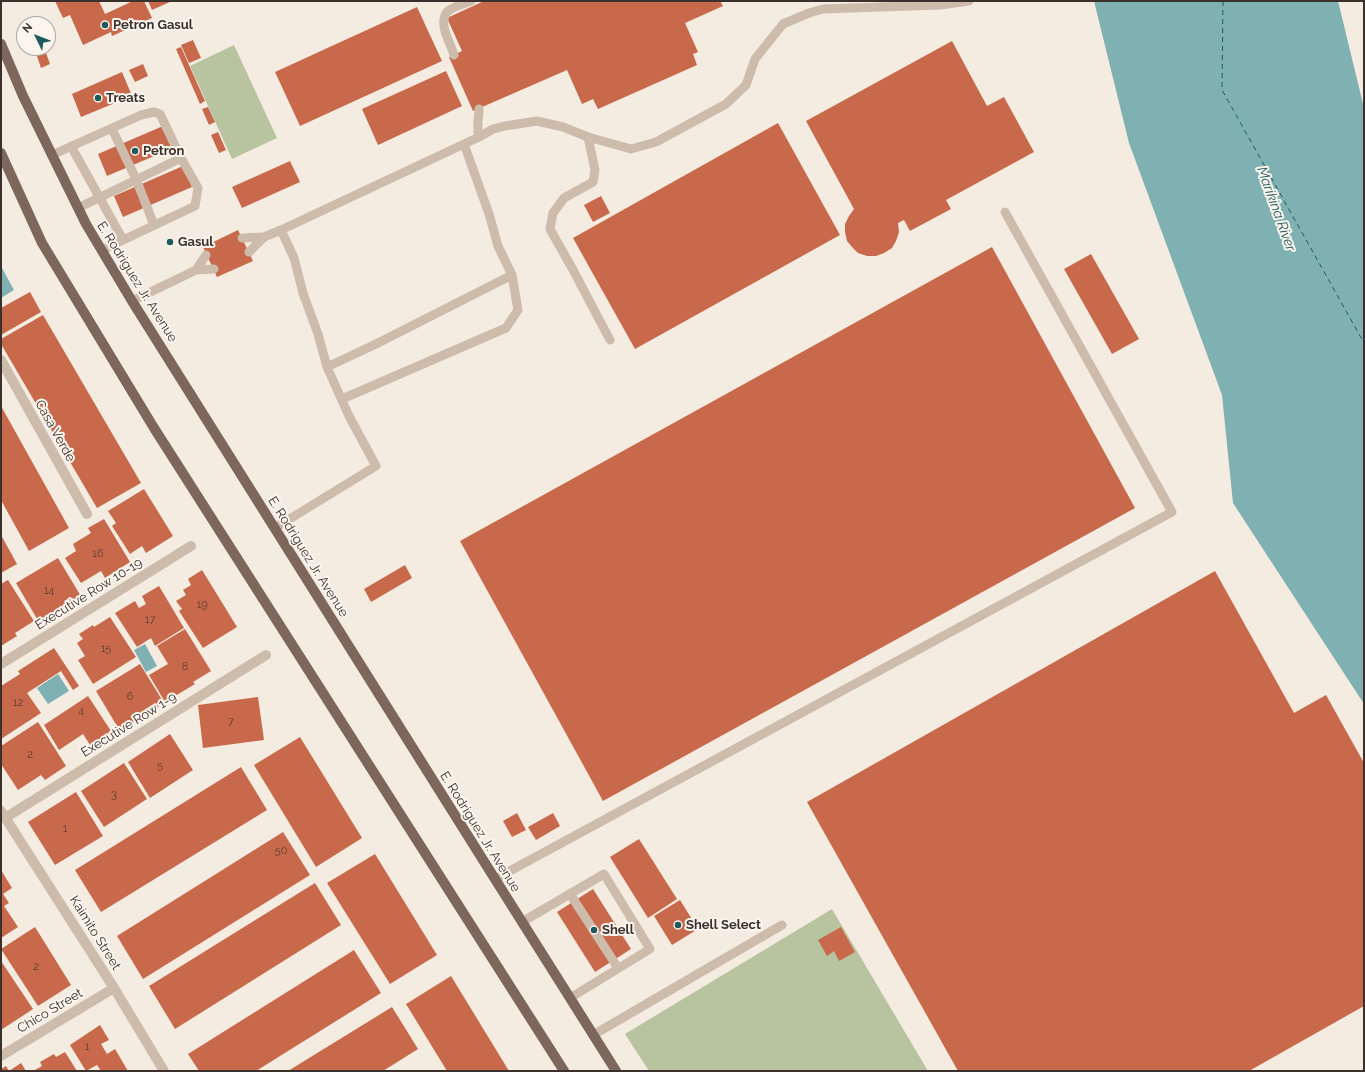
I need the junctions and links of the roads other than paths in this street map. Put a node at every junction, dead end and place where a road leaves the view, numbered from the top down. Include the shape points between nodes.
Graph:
1 (471, 1) edge
2 (969, 1) edge
3 (821, 5) edge
4 (1, 44) edge
5 (454, 55) dead end
6 (479, 109) dead end
7 (112, 129) junction
8 (479, 137) junction
9 (588, 137) junction
10 (464, 144) junction
11 (71, 146) junction
12 (1, 153) edge
13 (52, 155) junction
14 (181, 158) junction
15 (136, 179) junction
16 (99, 197) junction
17 (78, 208) junction
18 (1005, 212) dead end
19 (154, 225) junction
20 (281, 230) junction
21 (264, 237) junction
22 (242, 238) dead end
23 (124, 240) junction
24 (102, 250) junction
25 (249, 252) dead end
26 (206, 255) dead end
27 (196, 270) junction
28 (214, 270) dead end
29 (512, 275) junction
30 (132, 301) junction
31 (610, 340) dead end
32 (1, 360) edge
33 (328, 367) junction
34 (342, 399) junction
35 (87, 514) dead end
36 (275, 528) junction
37 (191, 546) dead end
38 (266, 655) dead end
39 (1, 664) edge
40 (4, 820) edge
41 (495, 879) junction
42 (570, 894) junction
43 (522, 922) junction
44 (782, 925) dead end
45 (618, 968) junction
46 (114, 988) junction
47 (570, 998) junction
48 (593, 1035) junction
49 (1, 1056) edge
50 (164, 1071) edge
51 (564, 1071) edge
52 (616, 1071) edge

1 - 5 lane via 448,11 444,20
2 - 3 lane via 940,5
3 - 9 lane via 783,24 755,58 746,85 726,104 656,142 631,149
4 - 13 main road, E. Rodriguez Jr. Avenue
6 - 8 lane via 476,127
7 - 11 lane
7 - 14 lane via 149,112 160,114
7 - 15 lane
8 - 9 lane via 505,126 537,120
8 - 10 lane
9 - 31 lane via 595,170 594,182 564,198 553,213 550,230
10 - 20 lane
10 - 29 lane via 498,246
11 - 13 lane
11 - 16 lane
12 - 51 main road via 42,243 154,428
13 - 17 main road, E. Rodriguez Jr. Avenue
14 - 15 lane
14 - 19 lane via 198,188 194,206
15 - 16 lane
15 - 19 lane
16 - 17 lane
16 - 23 lane
17 - 24 main road, E. Rodriguez Jr. Avenue
18 - 41 lane via 1172,512
19 - 23 lane
20 - 21 lane
20 - 33 lane via 294,258
21 - 22 lane
21 - 25 lane
23 - 24 lane
24 - 30 main road, E. Rodriguez Jr. Avenue
26 - 27 lane
27 - 28 lane
27 - 30 lane
29 - 33 lane
29 - 34 lane via 518,310 506,328
30 - 36 main road, E. Rodriguez Jr. Avenue
32 - 35 street, Casa Verde
33 - 34 lane
34 - 36 lane via 376,466
36 - 41 main road, E. Rodriguez Jr. Avenue
37 - 39 street, Executive Row 10-19
38 - 40 street, Executive Row 1-9
40 - 46 street, Kaimito Street
41 - 43 main road, E. Rodriguez Jr. Avenue
42 - 43 lane
42 - 45 lane
42 - 45 lane via 604,874 650,949
43 - 47 main road, E. Rodriguez Jr. Avenue
44 - 48 lane
45 - 47 lane
46 - 49 street, Chico Street
46 - 50 street, Kaimito Street
47 - 48 main road, E. Rodriguez Jr. Avenue
48 - 52 main road, E. Rodriguez Jr. Avenue

